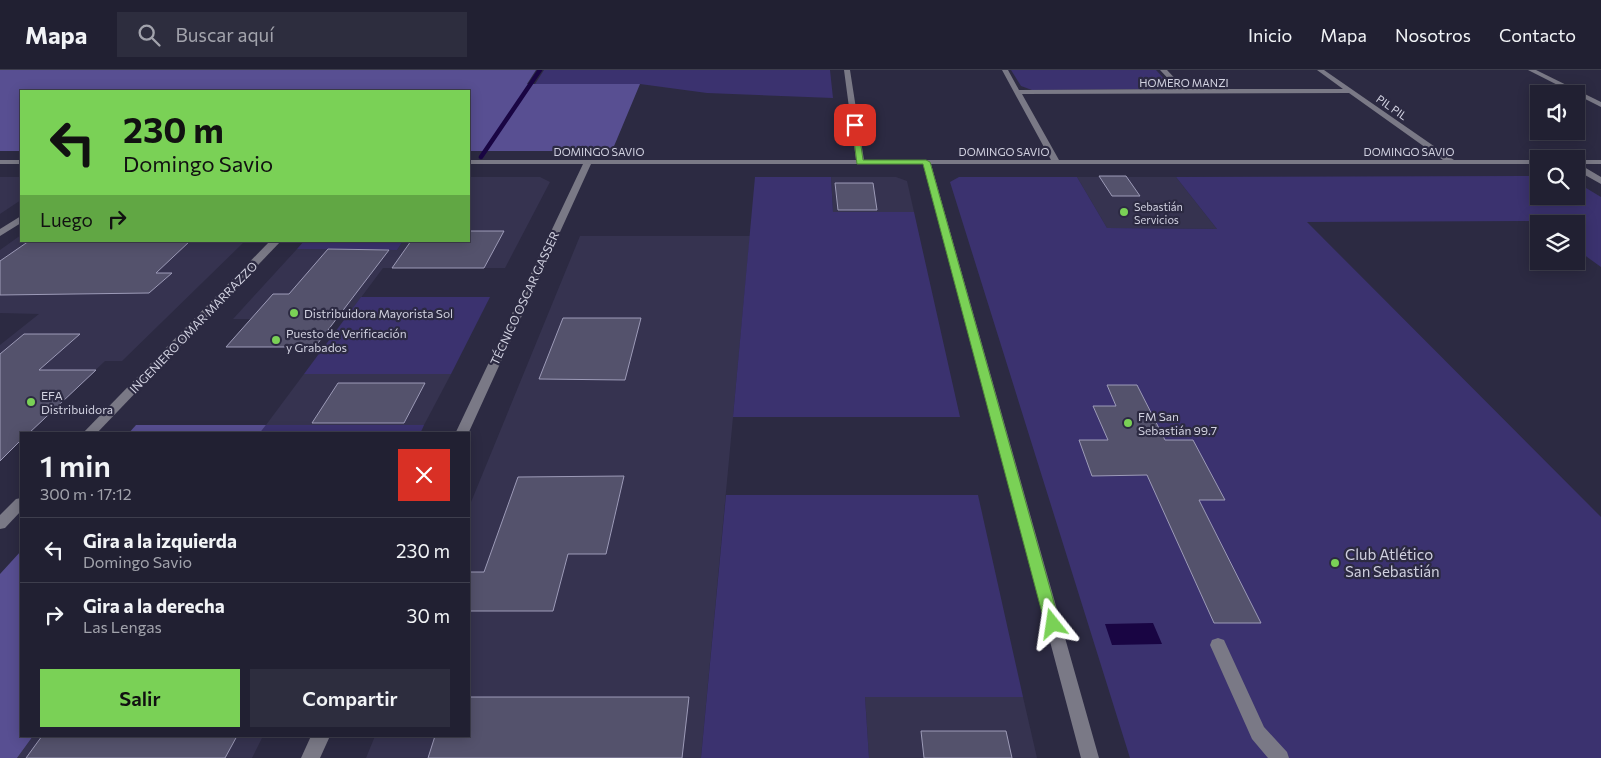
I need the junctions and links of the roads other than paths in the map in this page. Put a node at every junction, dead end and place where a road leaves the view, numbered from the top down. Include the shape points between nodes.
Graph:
1 (848, 70) edge
2 (1005, 70) edge
3 (1163, 70) edge
4 (1320, 70) edge
5 (1531, 70) edge
6 (1350, 91) junction
7 (1018, 92) junction
8 (1184, 92) junction
9 (1601, 105) edge
10 (0, 162) edge
11 (20, 162) edge
12 (470, 162) edge
13 (588, 162) junction
14 (860, 162) junction
15 (926, 162) junction
16 (1056, 162) junction
17 (1452, 162) junction
18 (1530, 162) edge
19 (1585, 162) edge
20 (1601, 162) edge
21 (1585, 171) edge
22 (1601, 181) edge
23 (20, 220) edge
24 (0, 233) edge
25 (275, 242) edge
26 (90, 432) edge
27 (462, 432) edge
28 (20, 504) edge
29 (0, 524) edge
30 (1218, 645) dead end
31 (320, 737) edge
32 (310, 758) edge
33 (1090, 758) edge
34 (1280, 758) edge

1 - 14 street
2 - 7 street
3 - 8 street
4 - 6 street, PIL PIL
5 - 9 street
6 - 8 street, HOMERO MANZI
6 - 17 street, PIL PIL
7 - 8 street, HOMERO MANZI
7 - 16 street
10 - 11 street
12 - 13 street, DOMINGO SAVIO
13 - 14 street, DOMINGO SAVIO
13 - 27 street, TÉCNICO OSCAR GASSER
14 - 15 street, DOMINGO SAVIO
15 - 16 street, DOMINGO SAVIO
15 - 33 street
16 - 17 street, DOMINGO SAVIO
17 - 18 street, DOMINGO SAVIO
19 - 20 street
21 - 22 street
23 - 24 street
25 - 26 street, INGENIERO OMAR MARRAZZO
28 - 29 street
30 - 34 street via 1258,733
31 - 32 street

